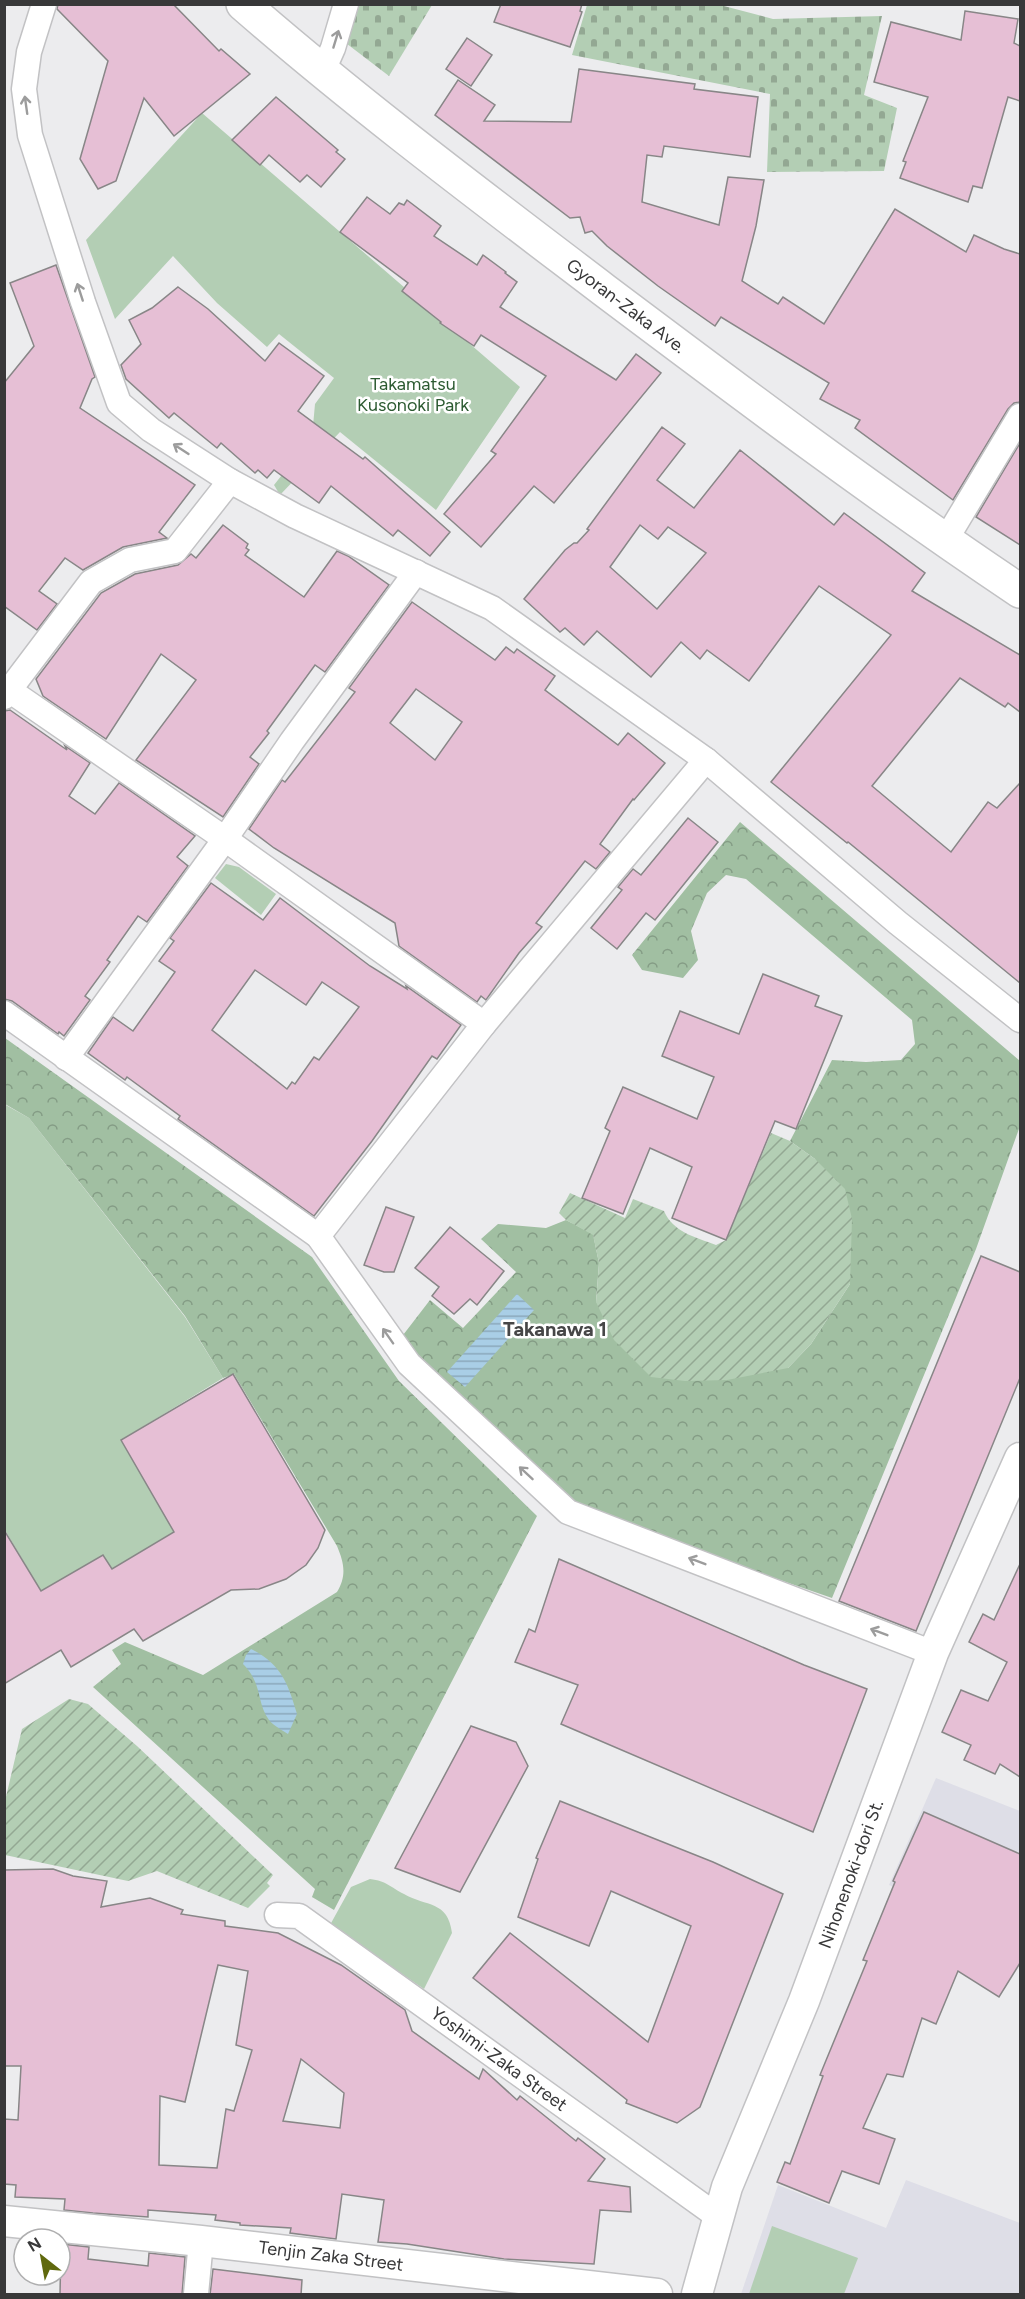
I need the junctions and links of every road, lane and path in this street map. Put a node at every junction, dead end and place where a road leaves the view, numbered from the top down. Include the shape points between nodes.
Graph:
1 (44, 4) edge
2 (243, 4) edge
3 (346, 4) edge
4 (322, 73) junction
5 (1020, 416) edge
6 (231, 481) junction
7 (945, 541) junction
8 (416, 572) junction
9 (1020, 591) edge
10 (7, 694) edge
11 (706, 760) junction
12 (225, 839) junction
13 (4, 1013) edge
14 (1020, 1020) edge
15 (484, 1024) junction
16 (66, 1058) junction
17 (318, 1236) junction
18 (1020, 1458) edge
19 (933, 1653) junction
20 (277, 1915) dead end
21 (717, 2216) junction
22 (4, 2221) edge
23 (201, 2241) junction
24 (196, 2295) edge
25 (657, 2295) edge
26 (697, 2295) edge

6 -> 1 street via 151,430 119,403 82,302 30,135 24,89 29,52
2 - 4 main road, Gyoran-Zaka Ave.
4 -> 3 street
4 - 7 main road, Gyoran-Zaka Ave. via 701,363
5 - 7 street
6 - 8 street via 295,516
6 - 10 street via 175,551 130,560 91,582
7 - 9 main road, Gyoran-Zaka Ave.
8 - 11 street via 492,608
8 - 12 street
10 - 12 street
11 - 14 street via 898,923
11 - 15 street
12 - 15 street
12 - 16 street
13 - 16 street
15 - 17 street
16 - 17 street
19 -> 17 street via 568,1512 409,1364
18 - 19 street, Nihonenoki-dori St.
19 - 21 street, Nihonenoki-dori St. via 804,2001
20 - 21 street, Yoshimi-Zaka Street via 299,1916
21 - 26 street, Nihonenoki-dori St.
22 - 23 street, Tenjin Zaka Street
23 - 24 street
23 - 25 street, Tenjin Zaka Street

